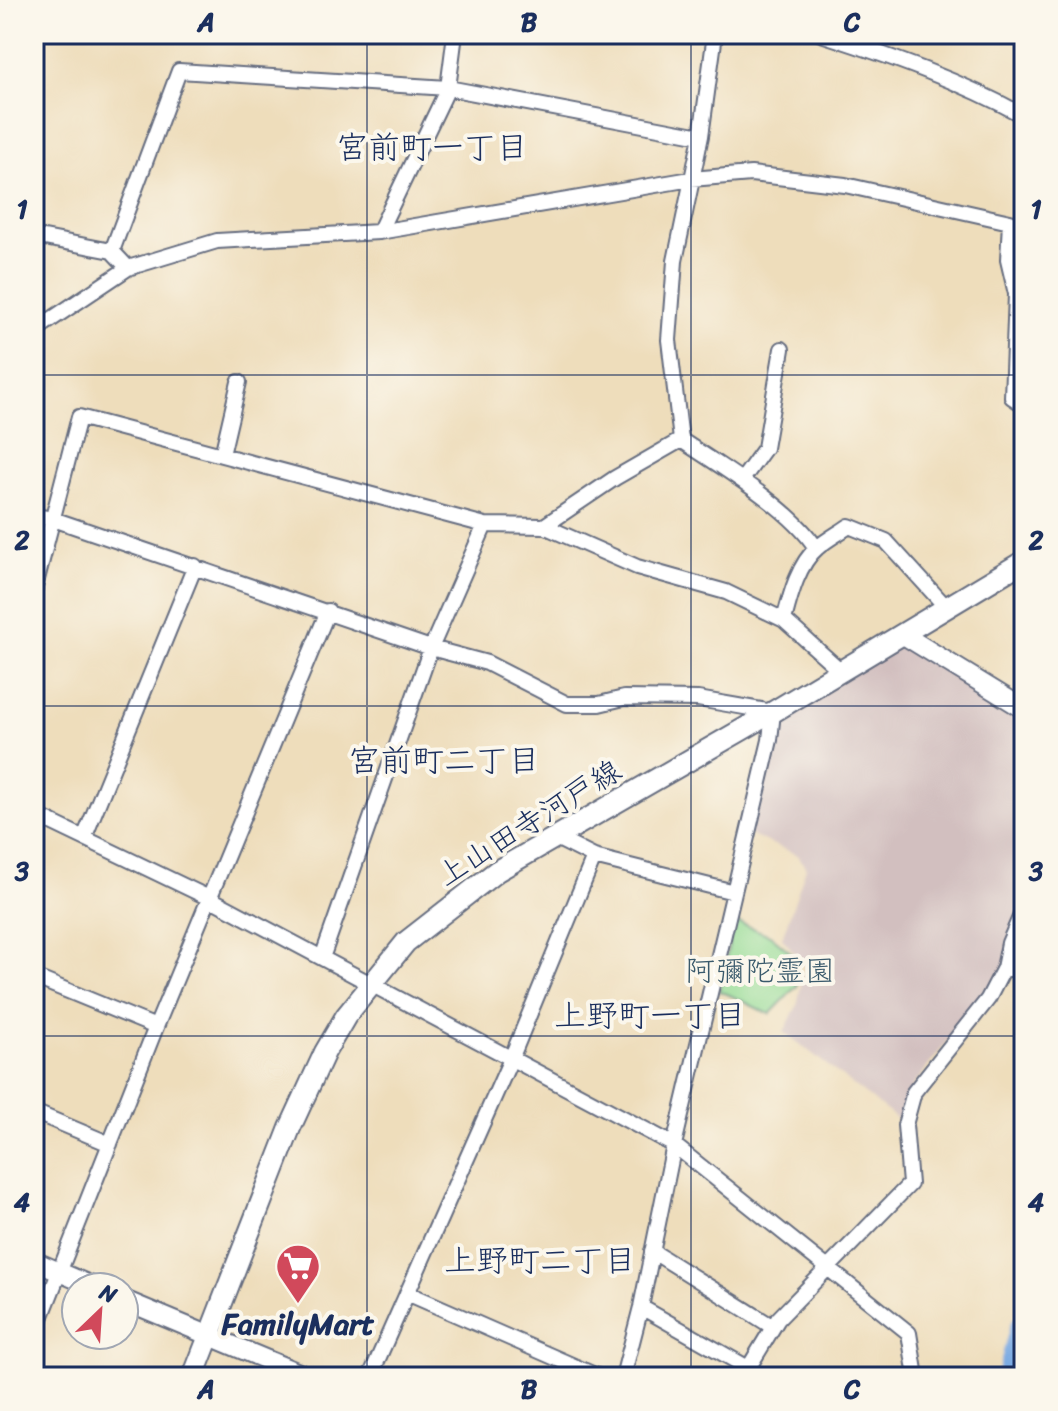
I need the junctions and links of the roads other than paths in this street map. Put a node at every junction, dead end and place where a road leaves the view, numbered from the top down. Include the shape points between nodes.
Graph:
1 (455, 34) edge
2 (715, 34) edge
3 (821, 34) edge
4 (448, 88) junction
5 (1024, 116) edge
6 (701, 136) junction
7 (691, 179) junction
8 (1017, 224) edge
9 (379, 232) junction
10 (34, 236) edge
11 (112, 251) junction
12 (128, 268) junction
13 (34, 331) edge
14 (782, 349) dead end
15 (239, 382) dead end
16 (1024, 405) edge
17 (681, 440) junction
18 (222, 455) junction
19 (742, 480) junction
20 (34, 516) edge
21 (53, 519) junction
22 (485, 525) junction
23 (544, 526) junction
24 (816, 548) junction
25 (1024, 561) edge
26 (195, 566) junction
27 (34, 590) edge
28 (946, 607) junction
29 (328, 611) junction
30 (784, 620) junction
31 (902, 634) junction
32 (431, 648) junction
33 (841, 671) junction
34 (1024, 709) edge
35 (773, 712) junction
36 (34, 814) edge
37 (84, 838) junction
38 (556, 838) junction
39 (594, 857) junction
40 (734, 892) junction
41 (209, 898) junction
42 (1024, 908) edge
43 (322, 958) junction
44 (1004, 968) junction
45 (1024, 971) edge
46 (34, 977) edge
47 (371, 985) junction
48 (156, 1027) junction
49 (511, 1059) junction
50 (34, 1112) edge
51 (110, 1144) junction
52 (674, 1145) junction
53 (652, 1251) junction
54 (34, 1261) edge
55 (827, 1266) junction
56 (59, 1272) junction
57 (407, 1293) junction
58 (140, 1307) edge
59 (641, 1307) junction
60 (773, 1327) junction
61 (34, 1336) edge
62 (209, 1336) junction
63 (746, 1372) edge
64 (193, 1377) edge
65 (308, 1377) edge
66 (370, 1377) edge
67 (599, 1377) edge
68 (623, 1377) edge
69 (764, 1377) edge
70 (916, 1377) edge

1 - 4 street
2 - 6 street
3 - 5 street
4 - 6 street
4 - 9 street
4 - 11 street via 179,71
6 - 7 street
7 - 8 street via 751,174 845,185
7 - 9 street
7 - 17 street via 675,261 669,340
8 - 16 street via 1008,260 1016,294 1012,397
9 - 12 street via 217,241
10 - 11 street
11 - 12 street
12 - 13 street
14 - 19 street via 765,448
15 - 18 street
17 - 19 street
17 - 23 street
18 - 21 street via 79,417
18 - 22 street
19 - 24 street via 807,534
20 - 21 street
21 - 26 street
21 - 27 street
22 - 23 street
22 - 32 street
23 - 30 street via 637,567 726,592
24 - 28 street via 849,526 886,541
24 - 30 street via 791,593
25 - 28 main road, 上山田寺河戸線
26 - 29 street
26 - 37 street
28 - 31 main road, 上山田寺河戸線
29 - 32 street
29 - 41 street
30 - 33 street
31 - 33 main road, 上山田寺河戸線
31 - 34 street
32 - 35 street via 487,663 567,704 698,699
32 - 43 street
33 - 35 main road, 上山田寺河戸線
35 - 38 main road, 上山田寺河戸線
35 - 40 street
36 - 37 street
37 - 41 street
38 - 39 street
38 - 47 main road, 上山田寺河戸線 via 448,907 406,942
39 - 40 street
39 - 49 street
40 - 52 street
41 - 43 street
41 - 48 street
42 - 44 street
43 - 47 street
44 - 45 street
44 - 55 street via 988,999 914,1092 905,1125 910,1184
46 - 48 street
47 - 49 street
47 - 62 main road, 上山田寺河戸線 via 325,1052
48 - 51 street
49 - 52 street
49 - 57 street
50 - 51 street
51 - 56 street
52 - 53 street
52 - 55 street
53 - 59 street
53 - 60 street
54 - 56 street
55 - 60 street
55 - 70 street via 909,1333
56 - 61 street
57 - 66 street
57 - 67 street
58 - 62 street
59 - 63 street
59 - 68 street
60 - 63 street
62 - 64 main road, 上山田寺河戸線
62 - 65 street
63 - 69 street

